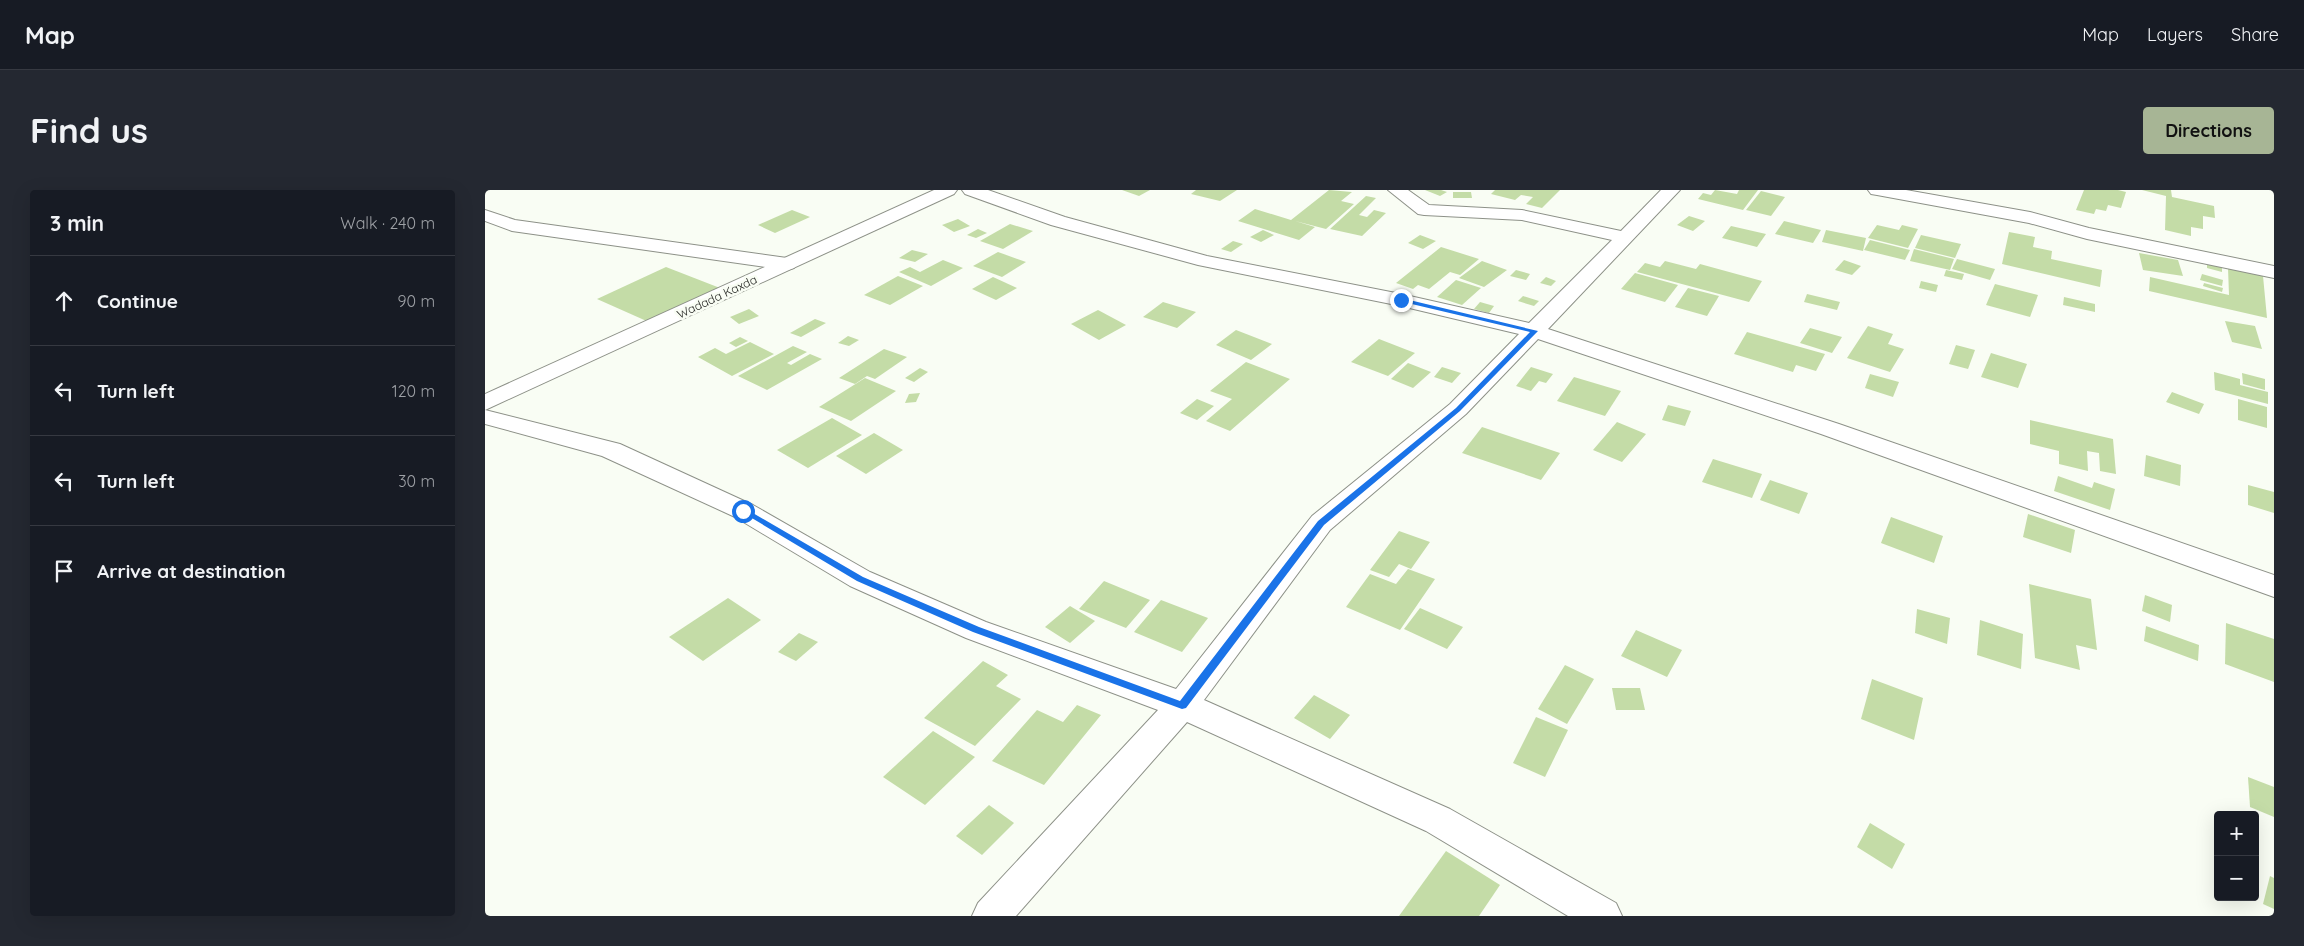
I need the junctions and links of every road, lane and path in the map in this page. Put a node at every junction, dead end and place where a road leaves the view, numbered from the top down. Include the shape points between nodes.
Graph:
1 (949, 190) edge
2 (971, 190) edge
3 (1397, 190) edge
4 (1671, 190) edge
5 (1877, 190) edge
6 (485, 215) edge
7 (1625, 237) junction
8 (787, 264) junction
9 (2274, 272) edge
10 (1534, 331) junction
11 (485, 404) edge
12 (485, 417) edge
13 (2274, 586) edge
14 (1182, 705) junction
15 (991, 916) edge
16 (1603, 916) edge

1 - 8 street, Wadada Kaxda
2 - 10 street via 1059,221 1205,261 1401,300
3 - 7 street via 1425,210 1522,215
4 - 7 street
5 - 9 street via 2030,218
6 - 8 street via 512,225
7 - 10 street
8 - 11 street, Wadada Kaxda
10 - 13 street via 1858,439
10 - 14 street via 1458,409 1321,523
12 - 14 street via 611,450 743,511 860,579 976,630
14 - 15 street
14 - 16 street via 1438,820

